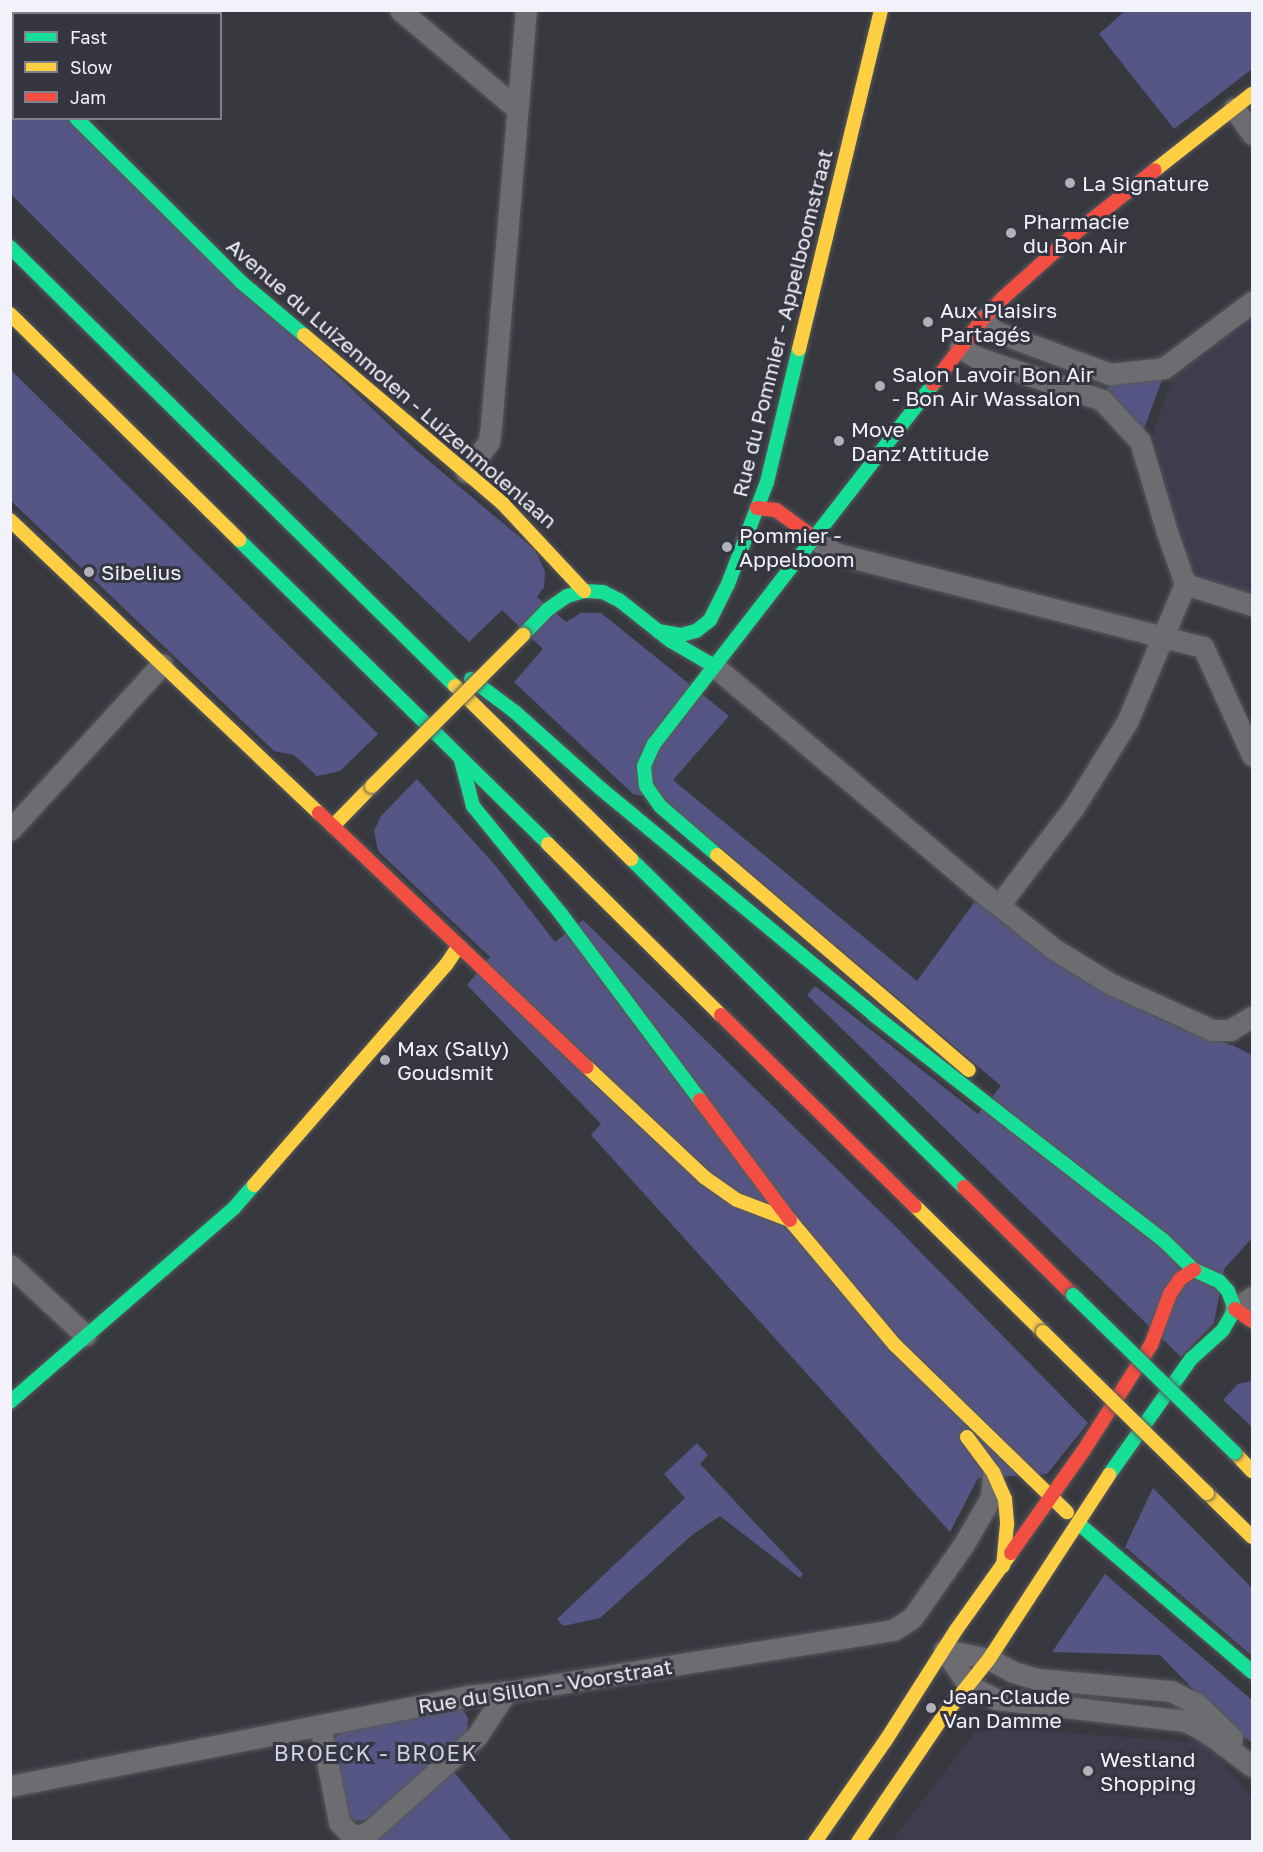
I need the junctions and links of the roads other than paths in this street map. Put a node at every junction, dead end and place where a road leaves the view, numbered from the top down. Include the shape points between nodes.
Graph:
1 (400, 10) edge
2 (526, 10) edge
3 (881, 10) edge
4 (1252, 94) edge
5 (1234, 108) junction
6 (517, 109) junction
7 (78, 120) edge
8 (1252, 134) edge
9 (10, 247) edge
10 (1252, 302) edge
11 (10, 314) edge
12 (982, 320) junction
13 (960, 347) junction
14 (466, 472) junction
15 (757, 508) junction
16 (10, 520) edge
17 (813, 537) junction
18 (1185, 584) junction
19 (584, 591) junction
20 (372, 604) junction
21 (1252, 605) edge
22 (658, 631) junction
23 (1162, 637) junction
24 (162, 664) junction
25 (714, 666) junction
26 (1252, 755) edge
27 (461, 758) junction
28 (333, 826) junction
29 (10, 831) edge
30 (999, 905) junction
31 (459, 946) junction
32 (1252, 1017) edge
33 (1013, 1124) junction
34 (789, 1220) junction
35 (10, 1264) edge
36 (1194, 1270) junction
37 (1252, 1297) edge
38 (1244, 1315) edge
39 (85, 1335) junction
40 (945, 1396) junction
41 (10, 1402) edge
42 (1252, 1471) edge
43 (993, 1472) junction
44 (1053, 1497) junction
45 (1079, 1524) junction
46 (1252, 1538) edge
47 (1003, 1567) junction
48 (944, 1650) junction
49 (989, 1659) junction
50 (1252, 1672) edge
51 (969, 1686) junction
52 (506, 1692) junction
53 (320, 1725) junction
54 (1249, 1762) edge
55 (10, 1786) edge
56 (349, 1838) edge
57 (815, 1842) edge
58 (858, 1842) edge

1 - 6 street
2 - 6 street
3 - 15 main road, Rue du Pommier - Appelboomstraat via 782,424
4 - 5 main road
5 - 8 street
5 - 12 main road via 1080,229
6 - 14 street via 489,441
7 - 14 main road, Avenue du Luizenmolen - Luizenmolenlaan via 241,282
9 - 20 main road
10 - 12 street via 1164,368 1110,374 997,332
11 - 27 main road
12 - 13 main road
13 - 17 main road
13 - 18 street via 976,357 1102,400 1140,441
14 - 19 main road, Avenue du Luizenmolen - Luizenmolenlaan via 527,527
15 - 17 main road via 776,510
15 - 22 main road, Rue du Pommier - Appelboomstraat via 710,620 696,631 681,635
16 - 24 main road
17 - 23 street via 834,553
17 - 25 main road
18 - 21 street
18 - 23 street
19 - 22 main road via 603,592 619,600
19 - 28 main road, bridge via 567,596 547,610
20 - 33 main road via 515,712 798,953
20 - 42 main road, bridge
22 - 25 main road
23 - 26 street via 1203,647 1208,652
23 - 30 street via 1127,722 1074,807
24 - 28 main road
24 - 29 street
25 - 30 street
25 - 33 main road via 648,755 643,777 648,792 689,833 976,1077
27 - 34 main road via 473,806 561,914
27 - 46 main road, bridge
28 - 31 main road
30 - 32 street via 1064,955 1111,984 1177,1016 1220,1032
31 - 34 main road via 704,1177 737,1200
31 - 39 main road via 234,1209
33 - 36 main road via 1163,1240
34 - 40 main road via 847,1291
35 - 39 street
36 - 38 main road via 1219,1281
36 - 44 main road via 1180,1279 1170,1294 1151,1345
37 - 38 street
38 - 45 main road via 1191,1359
39 - 41 main road
40 - 43 main road via 960,1429
40 - 44 main road
43 - 47 main road via 1005,1499
43 - 52 street, Rue du Sillon - Voorstraat via 991,1497 976,1525 923,1604 899,1627 871,1635
44 - 45 main road
44 - 47 main road
45 - 49 main road
45 - 50 main road
47 - 48 main road
48 - 49 street
48 - 51 street
48 - 57 main road
49 - 51 main road
49 - 54 street via 1038,1679 1184,1696 1237,1742
51 - 54 street via 996,1699 1186,1721
51 - 58 main road via 942,1718
52 - 53 street, Rue du Sillon - Voorstraat
52 - 56 street via 477,1736 370,1831
53 - 55 street, Rue du Sillon - Voorstraat
53 - 56 street via 339,1822

